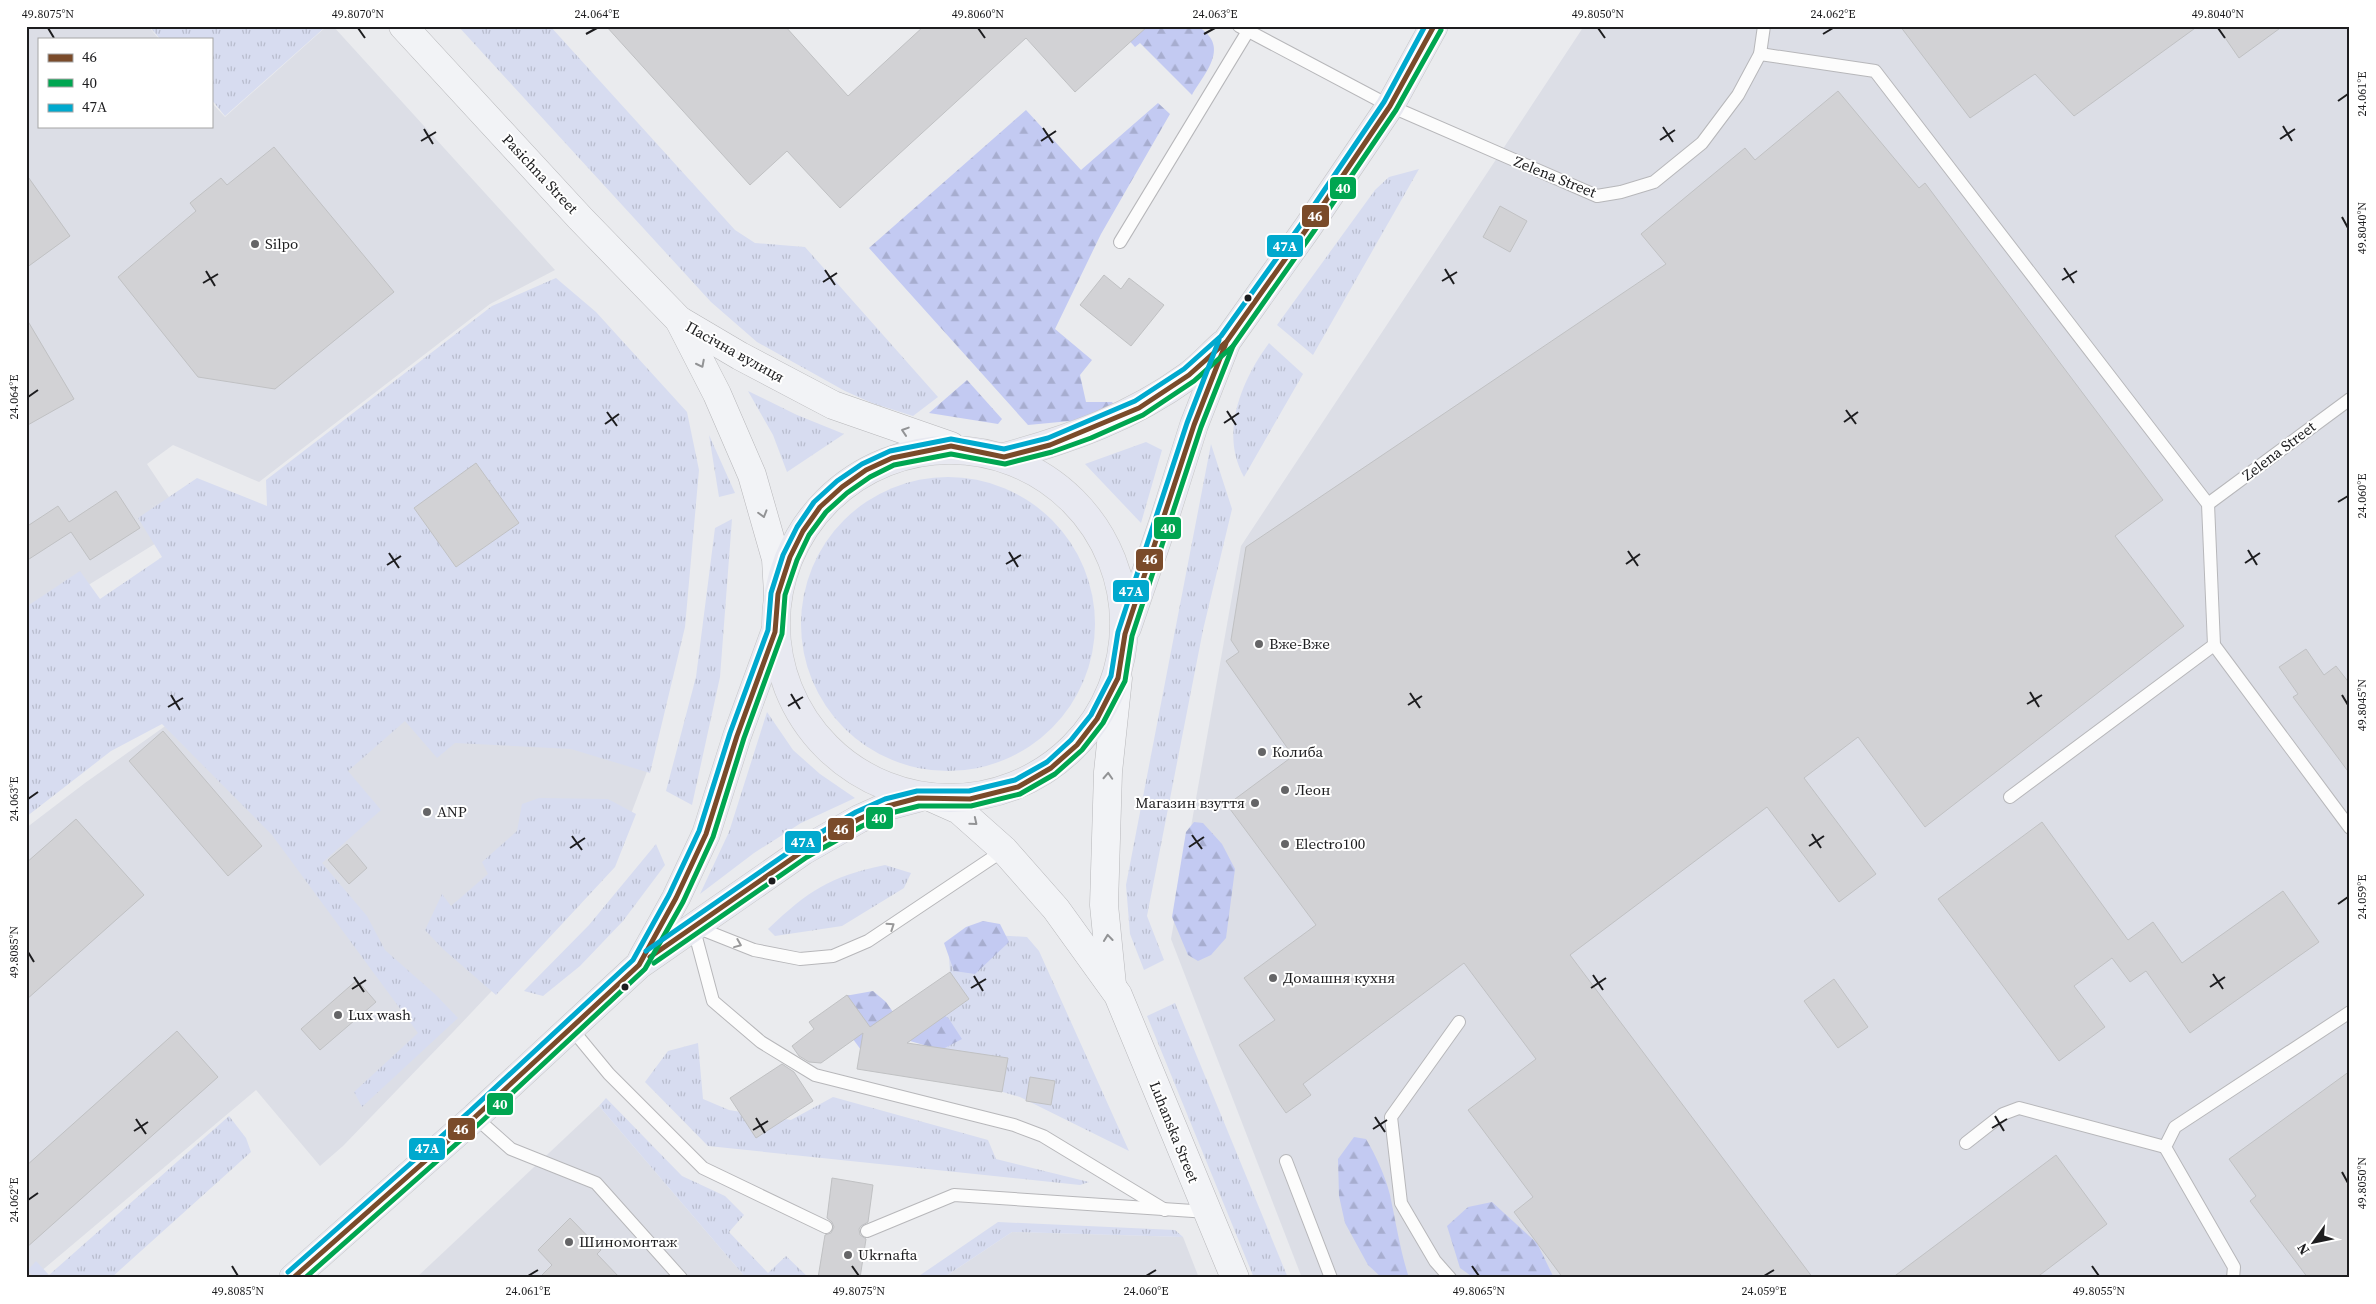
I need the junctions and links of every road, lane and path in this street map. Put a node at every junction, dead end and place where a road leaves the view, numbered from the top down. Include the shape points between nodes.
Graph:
1 (403, 26) edge
2 (1434, 26) edge
3 (1764, 26) edge
4 (1243, 29) edge
5 (1760, 54) junction
6 (1390, 106) junction
7 (1120, 242) dead end
8 (679, 320) junction
9 (1227, 341) junction
10 (2350, 399) edge
11 (951, 446) junction
12 (1004, 457) junction
13 (2208, 504) junction
14 (778, 594) junction
15 (775, 632) junction
16 (1125, 634) junction
17 (2214, 645) junction
18 (1118, 678) junction
19 (2010, 797) dead end
20 (925, 798) junction
21 (2350, 828) edge
22 (1004, 850) junction
23 (693, 926) junction
24 (639, 965) junction
25 (1113, 987) junction
26 (2350, 1012) edge
27 (1459, 1022) dead end
28 (571, 1028) junction
29 (475, 1117) junction
30 (1966, 1143) dead end
31 (2165, 1147) junction
32 (1286, 1161) dead end
33 (1165, 1210) junction
34 (1208, 1212) junction
35 (826, 1227) dead end
36 (867, 1231) dead end
37 (293, 1278) edge
38 (681, 1278) edge
39 (1235, 1278) edge
40 (1331, 1278) edge
41 (1450, 1278) edge
42 (2233, 1278) edge

1 - 8 main road, Pasichna Street
2 - 6 main road
3 - 5 lane, Zelena Street
4 - 6 lane, Zelena Street
4 - 7 lane
5 - 6 lane, Zelena Street via 1738,95 1702,143 1654,182 1597,196
5 - 13 lane via 1875,72
6 - 9 main road
11 -> 8 main road, Пасічна вулиця via 833,405
8 -> 14 main road, Пасічна вулиця via 717,394 752,474 776,559
9 - 12 main road via 1189,375 1139,408 1050,445
9 - 16 main road via 1194,426
10 - 13 lane, Zelena Street
11 - 12 main road
11 - 14 main road via 892,458 866,470 842,487 820,508 803,531
12 - 16 main road via 1027,466 1060,488 1094,530 1106,550 1115,576
13 - 17 lane
14 - 15 main road
15 - 20 main road via 788,686 824,744 870,780
15 - 24 main road via 706,834
16 - 18 main road
17 - 19 lane
17 - 21 lane
18 - 20 main road via 1087,733 1051,768 1018,787 1000,793 970,799
25 -> 18 main road, Luhanska Street via 1104,905 1108,772
20 -> 22 main road, Luhanska Street via 959,810
20 - 23 main road via 888,806 851,823 803,851
23 -> 22 lane via 754,950 800,959 833,956 868,941
22 - 25 main road, Luhanska Street via 1056,909
23 - 24 main road
23 - 33 lane via 713,1001 761,1042 815,1075 1014,1125 1043,1136
24 - 28 main road
25 - 34 main road, Luhanska Street
26 - 31 lane via 2175,1127
27 - 41 lane via 1392,1117 1401,1203 1435,1261
28 - 29 main road
28 - 35 lane via 609,1074 703,1168
29 - 37 main road
29 - 38 lane via 512,1149 596,1183
30 - 31 lane via 2003,1114 2019,1108
31 - 42 lane via 2234,1268
32 - 40 lane
33 - 34 lane
33 - 36 lane via 954,1195
34 - 39 main road, Luhanska Street

